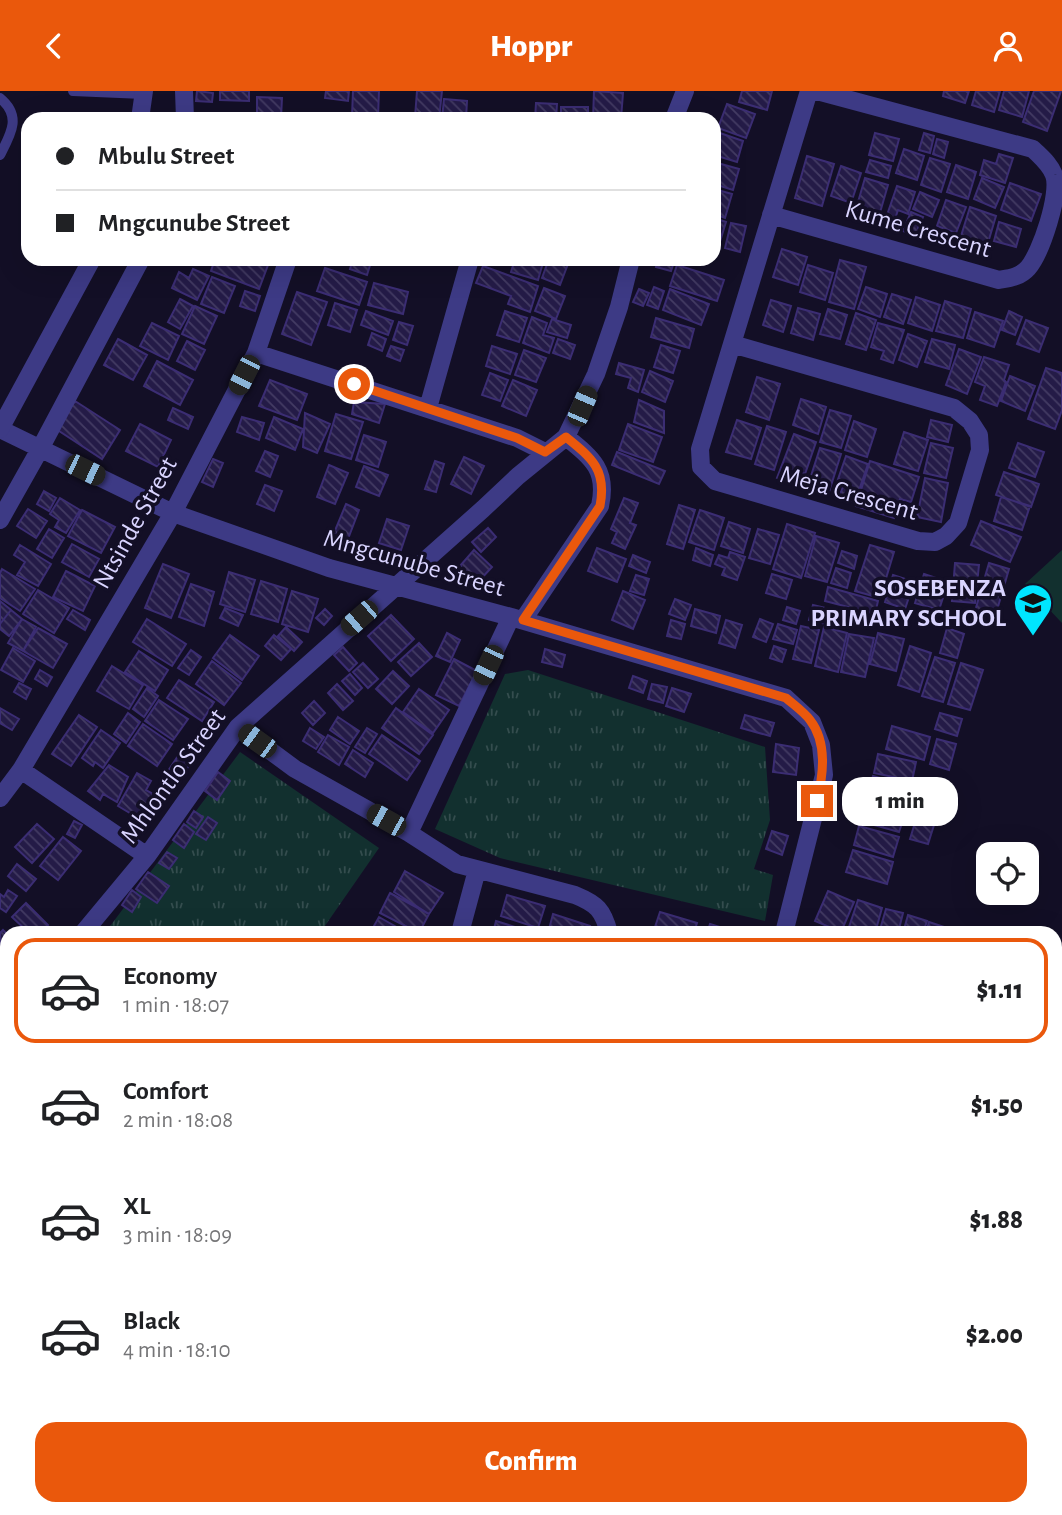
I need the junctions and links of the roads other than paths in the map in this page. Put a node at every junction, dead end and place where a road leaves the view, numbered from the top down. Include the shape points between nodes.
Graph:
1 (73, 91) edge
2 (184, 91) edge
3 (685, 91) edge
4 (808, 91) edge
5 (817, 91) edge
6 (143, 92) edge
7 (0, 98) edge
8 (141, 112) edge
9 (185, 112) edge
10 (677, 112) edge
11 (0, 155) edge
12 (771, 215) junction
13 (88, 266) edge
14 (137, 266) edge
15 (286, 266) edge
16 (468, 266) edge
17 (629, 266) edge
18 (732, 344) junction
19 (256, 352) junction
20 (428, 408) junction
21 (0, 429) edge
22 (566, 437) junction
23 (40, 449) junction
24 (545, 452) junction
25 (173, 513) junction
26 (0, 520) edge
27 (396, 586) junction
28 (517, 619) junction
29 (237, 727) junction
30 (21, 770) junction
31 (0, 798) edge
32 (409, 833) junction
33 (146, 856) junction
34 (477, 870) junction
35 (89, 926) edge
36 (462, 926) edge
37 (607, 926) edge
38 (786, 926) edge

1 - 6 lane
2 - 9 street
3 - 10 street
4 - 12 street
5 - 12 street, Kume Crescent via 1033,149 1055,176 1055,194 1037,255 1014,278 999,280
6 - 8 street
7 - 11 lane via 13,118 12,133
12 - 18 street
13 - 21 street
14 - 23 street
15 - 19 street, Ntsinde Street
16 - 20 street
17 - 22 street via 596,374
18 - 18 street, Meja Crescent via 700,449 701,467 715,481 918,541 934,543 958,523 980,450 979,435 954,408
19 - 20 street
19 - 25 street, Ntsinde Street
20 - 24 street
21 - 23 street, Mngcunube Street
22 - 24 street, Mhlontlo Street
22 - 28 street via 591,457 600,473 600,506
23 - 25 street, Mngcunube Street
23 - 26 street
24 - 27 street, Mhlontlo Street
25 - 27 street, Mngcunube Street via 329,568
25 - 30 street, Ntsinde Street
27 - 28 street, Mngcunube Street
27 - 29 street, Mhlontlo Street
28 - 32 street
28 - 38 street, Mngcunube Street via 786,698 812,722 821,745 824,775
29 - 32 street via 295,769
29 - 33 street, Mhlontlo Street
30 - 31 street, Ntsinde Street
30 - 33 street
32 - 34 street via 457,864
33 - 35 street, Mhlontlo Street
34 - 36 street
34 - 37 street via 576,895 594,903

